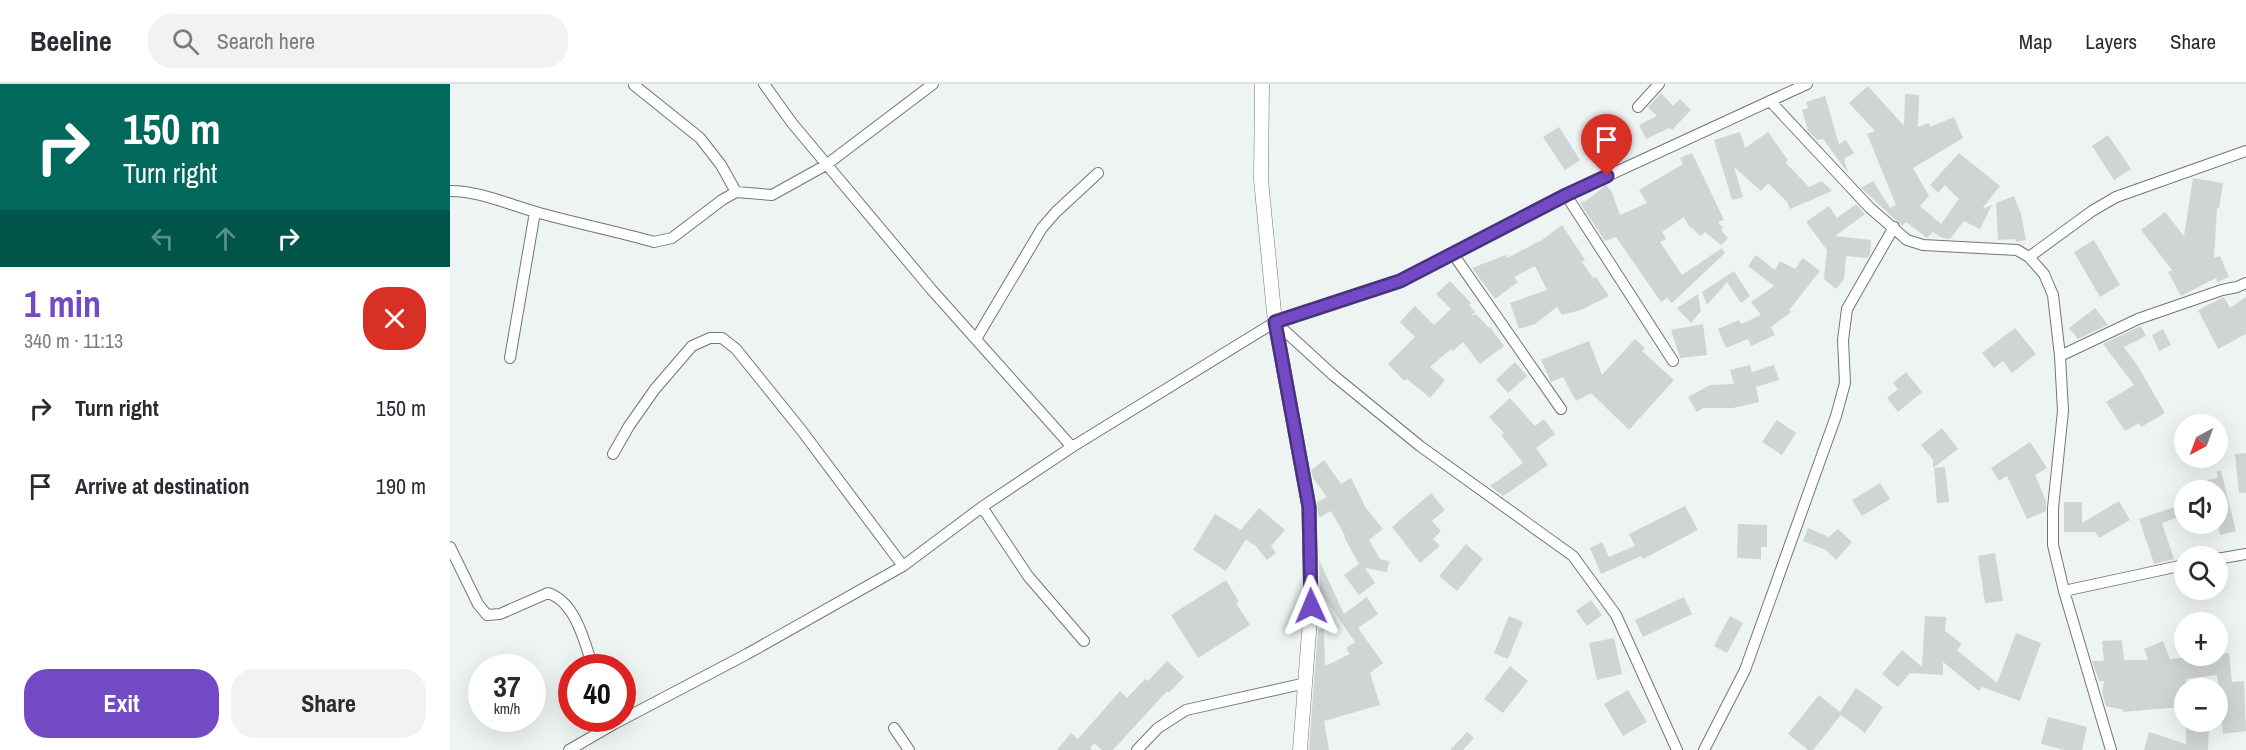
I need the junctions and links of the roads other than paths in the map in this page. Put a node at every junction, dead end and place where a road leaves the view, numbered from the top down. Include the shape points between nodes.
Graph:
1 (764, 84) edge
2 (933, 84) edge
3 (1262, 84) edge
4 (1659, 84) edge
5 (1807, 84) edge
6 (634, 85) edge
7 (1770, 101) junction
8 (1638, 107) dead end
9 (2246, 151) edge
10 (826, 165) junction
11 (1098, 172) dead end
12 (450, 191) edge
13 (736, 192) junction
14 (1566, 195) junction
15 (536, 212) junction
16 (1894, 227) junction
17 (1453, 254) junction
18 (2029, 256) junction
19 (2246, 282) edge
20 (1275, 322) junction
21 (976, 339) junction
22 (2060, 356) junction
23 (510, 358) dead end
24 (1672, 361) dead end
25 (1561, 409) dead end
26 (1072, 447) junction
27 (613, 454) dead end
28 (982, 507) junction
29 (450, 547) edge
30 (2246, 554) edge
31 (2228, 557) edge
32 (903, 566) junction
33 (2174, 568) edge
34 (2064, 591) junction
35 (1084, 641) dead end
36 (588, 654) edge
37 (1306, 683) junction
38 (636, 709) edge
39 (894, 729) dead end
40 (596, 732) edge
41 (572, 749) edge
42 (909, 750) edge
43 (1137, 750) edge
44 (1300, 750) edge
45 (1677, 750) edge
46 (1704, 750) edge
47 (2110, 750) edge

1 - 10 street
2 - 10 street
3 - 20 street via 1262,180
4 - 8 street
5 - 7 street
6 - 13 street via 700,138
7 - 14 street
7 - 16 street via 1870,208
9 - 18 street via 2116,197
10 - 13 street via 772,195
10 - 21 street
11 - 21 street via 1042,228
12 - 15 street via 484,196
13 - 15 street via 672,238 654,242
14 - 17 street
14 - 24 street
15 - 23 street
16 - 18 street via 1908,240 1923,245 2017,249
16 - 46 street via 1847,309 1843,340 1845,383 1836,416 1745,670
17 - 20 street via 1400,281
17 - 25 street
18 - 22 street via 2044,274 2053,296
19 - 22 street via 2138,319
20 - 26 street
20 - 37 street via 1309,507 1311,606
20 - 45 street via 1419,446 1573,556 1616,615
21 - 26 street
22 - 34 street via 2063,411 2053,545
26 - 28 street
27 - 32 street via 655,389 692,346 710,338 722,338 736,349 802,431
28 - 32 street
28 - 35 street via 1028,576
29 - 36 street via 487,615 500,614 548,593 558,596 573,616
30 - 31 street
32 - 38 street via 747,654
33 - 34 street
34 - 47 street
37 - 43 street via 1186,710 1158,728
37 - 44 street
39 - 42 street
40 - 41 street

